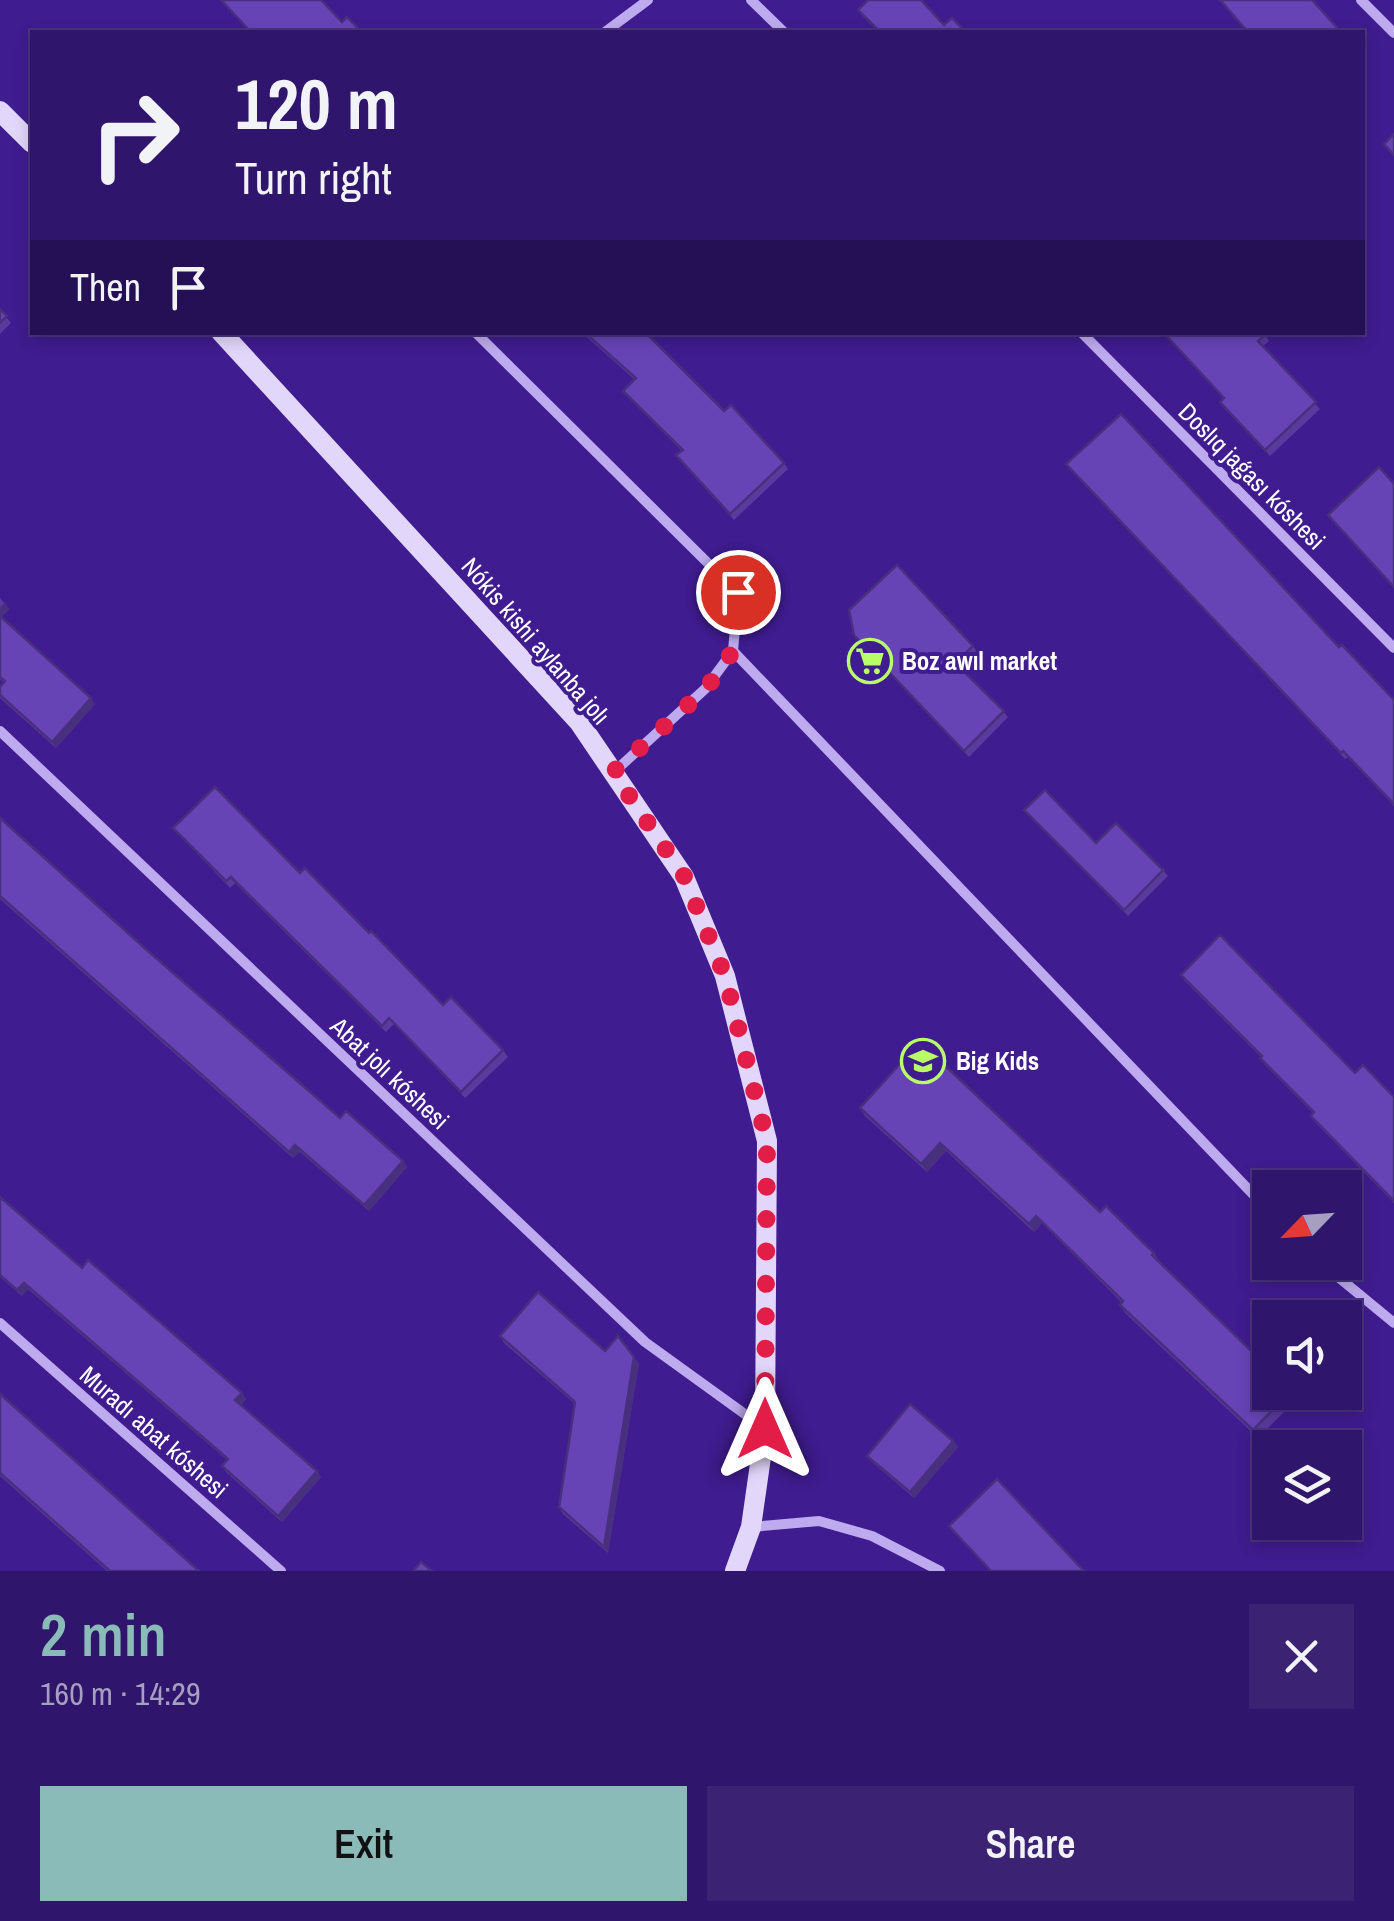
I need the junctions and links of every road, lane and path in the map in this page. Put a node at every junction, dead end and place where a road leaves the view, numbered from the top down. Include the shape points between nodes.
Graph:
1 (648, 0) edge
2 (751, 0) edge
3 (1361, 0) edge
4 (608, 30) edge
5 (782, 30) edge
6 (1394, 32) edge
7 (0, 111) edge
8 (30, 142) edge
9 (223, 335) edge
10 (478, 335) edge
11 (1084, 335) edge
12 (1394, 648) edge
13 (733, 651) junction
14 (0, 731) edge
15 (613, 772) junction
16 (1252, 1193) edge
17 (1342, 1280) edge
18 (1394, 1323) edge
19 (0, 1324) edge
20 (765, 1429) junction
21 (750, 1527) junction
22 (282, 1571) edge
23 (735, 1571) edge
24 (940, 1571) edge

1 - 4 street
2 - 5 street
3 - 6 street
7 - 8 main road
9 - 15 main road, Nókis kishi aylanba jolı via 579,722
10 - 13 street via 738,592
11 - 12 street, Doslıq jaǵası kóshesi
13 - 15 street via 706,689
13 - 16 street
14 - 20 street, Abat jolı kóshesi via 645,1342
15 - 20 main road, Nókis kishi aylanba jolı via 684,876 725,976 767,1141
17 - 18 street
19 - 22 street, Muradı abat kóshesi
20 - 21 main road, Nókis kishi aylanba jolı
21 - 23 main road, Nókis kishi aylanba jolı
21 - 24 street via 818,1521 872,1536

